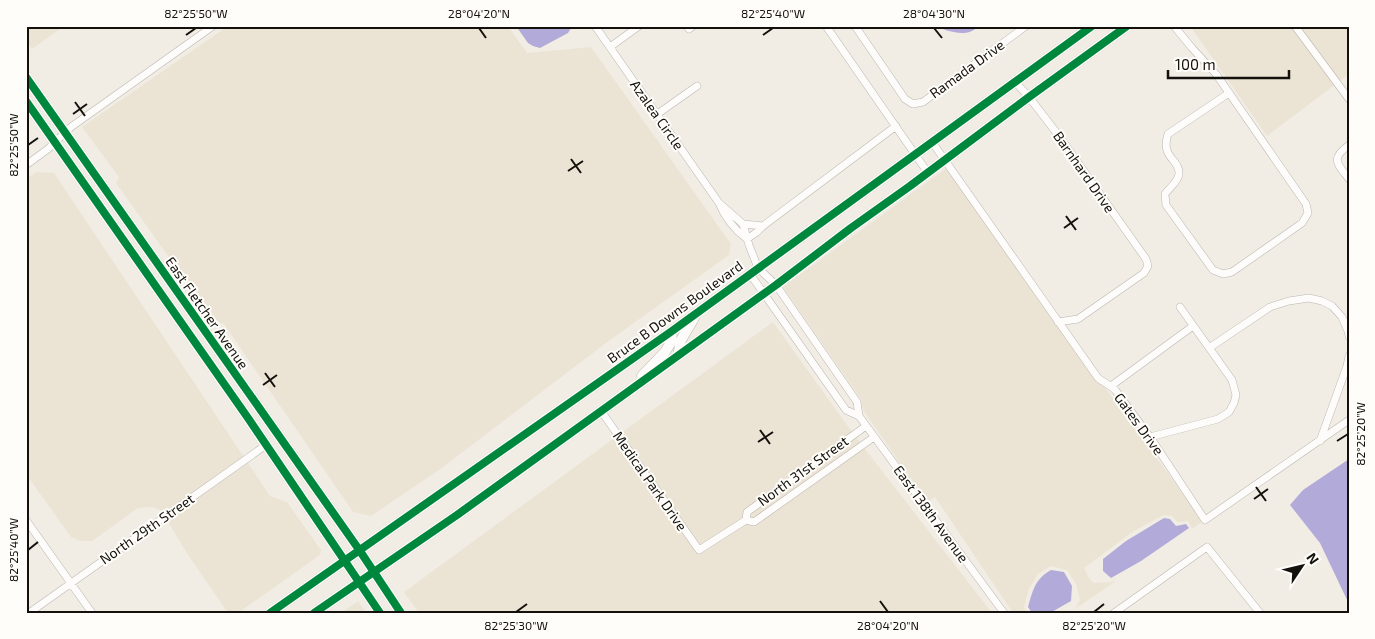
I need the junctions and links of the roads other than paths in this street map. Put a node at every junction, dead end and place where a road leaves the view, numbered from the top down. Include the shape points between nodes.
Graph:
1 (213, 26) edge
2 (595, 26) edge
3 (639, 26) edge
4 (687, 26) edge
5 (693, 26) edge
6 (826, 26) edge
7 (855, 26) edge
8 (1026, 26) edge
9 (1092, 26) edge
10 (1127, 26) edge
11 (1174, 26) edge
12 (1295, 28) edge
13 (610, 47) junction
14 (26, 77) edge
15 (1015, 82) junction
16 (697, 86) dead end
17 (1229, 92) junction
18 (1029, 97) junction
19 (1349, 99) edge
20 (26, 101) edge
21 (656, 115) junction
22 (896, 126) junction
23 (65, 133) junction
24 (55, 141) junction
25 (932, 142) junction
26 (1349, 145) edge
27 (916, 154) junction
28 (945, 161) junction
29 (26, 165) edge
30 (928, 173) junction
31 (1349, 179) edge
32 (719, 204) junction
33 (743, 224) junction
34 (763, 226) junction
35 (747, 239) junction
36 (754, 271) junction
37 (776, 285) junction
38 (763, 294) junction
39 (1180, 307) dead end
40 (697, 312) junction
41 (1058, 322) junction
42 (1193, 326) junction
43 (186, 329) junction
44 (672, 331) junction
45 (1349, 336) edge
46 (1209, 348) junction
47 (678, 356) junction
48 (1349, 356) edge
49 (1111, 386) junction
50 (248, 392) junction
51 (622, 396) junction
52 (601, 411) junction
53 (859, 416) junction
54 (1349, 420) edge
55 (866, 426) junction
56 (874, 437) junction
57 (1150, 437) junction
58 (1320, 441) junction
59 (266, 446) junction
60 (26, 520) edge
61 (746, 520) junction
62 (699, 550) joint
63 (360, 551) junction
64 (345, 560) junction
65 (374, 572) junction
66 (360, 581) junction
67 (71, 583) junction
68 (29, 613) edge
69 (92, 613) edge
70 (270, 613) edge
71 (314, 613) edge
72 (380, 613) edge
73 (401, 613) edge
74 (1004, 613) edge
75 (1114, 613) edge
76 (1260, 613) edge

1 - 23 street
2 - 13 street, Azalea Circle
3 - 13 street
4 - 5 street via 689,29
6 - 22 street
7 - 8 street, Ramada Drive via 905,99 912,104 923,102
9 - 15 main road, Bruce B Downs Boulevard
10 - 18 main road
11 - 17 street
12 - 19 street
13 - 21 street, Azalea Circle
14 - 23 main road, East Fletcher Avenue
15 - 18 street, Barnhard Drive
15 - 25 main road, Bruce B Downs Boulevard
16 - 21 street
17 - 17 street via 1306,204 1308,213 1302,222 1232,272 1222,274 1213,270 1166,205 1165,194 1179,175 1164,143 1168,134
18 - 28 main road
18 - 41 street, Barnhard Drive via 1148,266 1144,273 1078,319
20 - 24 main road, East Fletcher Avenue
21 - 32 street, Azalea Circle
22 - 27 street
22 - 34 street
23 - 24 street
23 - 50 main road, East Fletcher Avenue
24 - 29 street
24 - 43 main road, East Fletcher Avenue
25 - 27 main road, Bruce B Downs Boulevard
25 - 28 street, Gates Drive
26 - 31 street via 1340,151 1337,163
27 - 30 street
27 - 36 main road, Bruce B Downs Boulevard
28 - 30 main road
28 - 41 street, Gates Drive
30 - 37 main road
32 - 33 street, Azalea Circle
32 - 35 street, Azalea Circle via 736,231
33 - 34 street
33 - 35 street, Azalea Circle
34 - 35 street
35 - 36 street, Azalea Circle
36 - 37 street, East 138th Avenue
36 - 38 street, East 138th Avenue
36 - 40 main road, Bruce B Downs Boulevard
37 - 38 main road
37 - 53 street, East 138th Avenue via 857,402
38 - 47 main road
38 - 53 street, East 138th Avenue via 846,410
39 - 42 street
40 - 44 main road, Bruce B Downs Boulevard
40 - 47 main road via 681,340
41 - 49 street, Gates Drive via 1098,378
42 - 46 street
42 - 49 street
43 - 50 main road via 205,345 224,373
43 - 59 main road, East Fletcher Avenue
44 - 51 main road via 671,342 665,352
44 - 63 main road, Bruce B Downs Boulevard
45 - 46 street via 1342,317 1332,306 1309,298 1270,307
46 - 57 street via 1232,380 1236,395 1229,412 1218,419
47 - 51 main road
48 - 58 street
49 - 57 street, Gates Drive
50 - 63 main road, East Fletcher Avenue
51 - 52 main road
52 - 62 street, Medical Park Drive
52 - 65 main road
53 - 55 street, East 138th Avenue
54 - 58 street, Gates Drive
55 - 56 street, East 138th Avenue
55 - 61 street, North 31st Street via 747,512
56 - 61 street, North 31st Street via 754,522
56 - 74 street, East 138th Avenue
57 - 58 street, Gates Drive via 1205,520
59 - 64 main road, East Fletcher Avenue
59 - 67 street, North 29th Street
60 - 67 street
61 - 62 street, North 31st Street
63 - 64 main road, Bruce B Downs Boulevard
63 - 65 main road, East Fletcher Avenue
64 - 66 main road, East Fletcher Avenue
64 - 70 main road, Bruce B Downs Boulevard
65 - 66 main road
65 - 73 main road, East Fletcher Avenue
66 - 71 main road
66 - 72 main road, East Fletcher Avenue
67 - 68 street, North 29th Street
67 - 69 street
75 - 76 street via 1207,547

